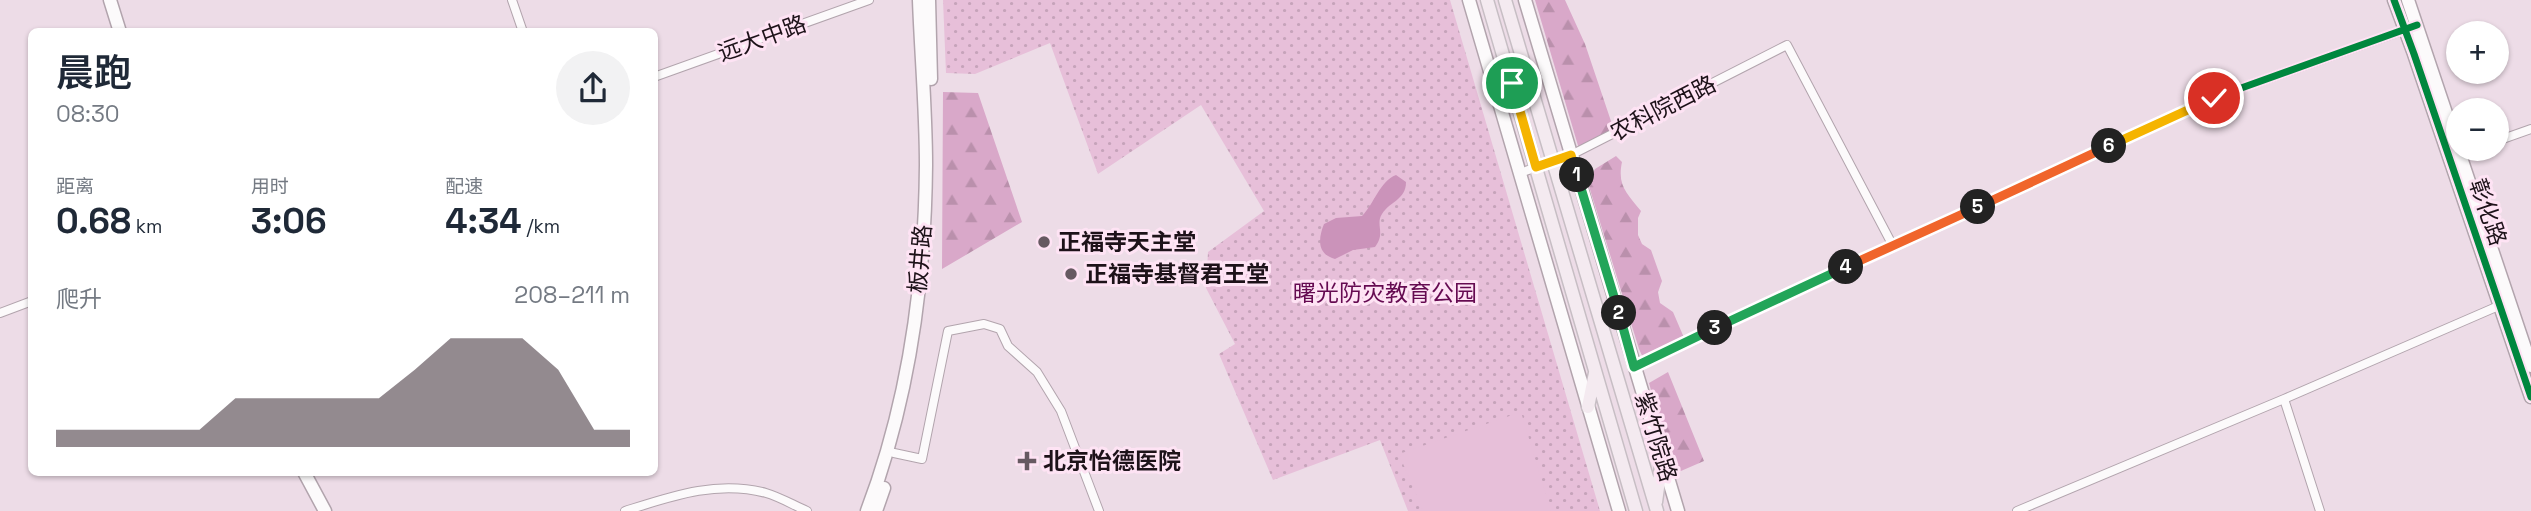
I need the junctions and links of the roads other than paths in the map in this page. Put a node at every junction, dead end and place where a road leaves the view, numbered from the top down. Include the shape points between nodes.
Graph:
1 (110, 0) edge
2 (512, 0) edge
3 (869, 0) edge
4 (919, 0) edge
5 (929, 0) edge
6 (1469, 0) edge
7 (1488, 0) edge
8 (1505, 0) edge
9 (1511, 0) edge
10 (1525, 0) edge
11 (2394, 0) edge
12 (2411, 1) edge
13 (1511, 20) junction
14 (2411, 27) junction
15 (119, 28) edge
16 (522, 28) edge
17 (658, 76) edge
18 (2531, 129) edge
19 (2446, 133) edge
20 (2509, 137) edge
21 (1571, 155) junction
22 (1552, 161) junction
23 (2455, 161) edge
24 (1536, 167) junction
25 (1520, 173) junction
26 (1893, 246) junction
27 (28, 302) edge
28 (2504, 304) junction
29 (0, 313) edge
30 (2531, 366) edge
31 (1634, 367) junction
32 (1595, 369) junction
33 (2531, 397) edge
34 (2284, 400) junction
35 (1588, 407) junction
36 (894, 453) junction
37 (1662, 459) junction
38 (306, 476) edge
39 (1656, 508) edge
40 (868, 509) edge
41 (325, 511) edge
42 (625, 511) edge
43 (807, 511) edge
44 (1099, 511) edge
45 (1619, 511) edge
46 (1636, 511) edge
47 (1678, 511) edge
48 (2017, 511) edge
49 (2320, 511) edge

1 - 15 street
2 - 16 street
3 - 17 street, 远大中路
4 - 40 street, 板井路 via 926,167 922,250 897,411
5 - 36 street via 930,250 921,323
6 - 25 street
7 - 24 main road, 紫竹院路
8 - 13 main road, 紫竹院路
9 - 13 main road
10 - 21 street, 紫竹院路
11 - 14 street, 彰化路
12 - 14 street, 彰化路
13 - 22 main road, 紫竹院路
14 - 19 street, 彰化路
14 - 26 street via 2219,96
18 - 20 street
21 - 22 street, 农科院西路
21 - 26 street, 农科院西路 via 1787,45
21 - 31 street, 紫竹院路
22 - 24 street, 农科院西路
22 - 39 main road, 紫竹院路
23 - 28 street, 彰化路
24 - 25 street, 农科院西路
24 - 32 main road, 紫竹院路
25 - 35 street
26 - 31 street
27 - 29 street
28 - 30 street, 彰化路
28 - 33 street, 彰化路
28 - 34 street
31 - 37 street, 紫竹院路
32 - 35 main road
32 - 46 main road, 紫竹院路
34 - 48 street
34 - 49 street
35 - 45 street
36 - 40 street
36 - 44 street via 922,458 948,331 984,324 1000,329 1008,346 1037,372 1061,411
37 - 39 main road
37 - 47 street, 紫竹院路
38 - 41 street
42 - 43 street via 716,487 769,494

